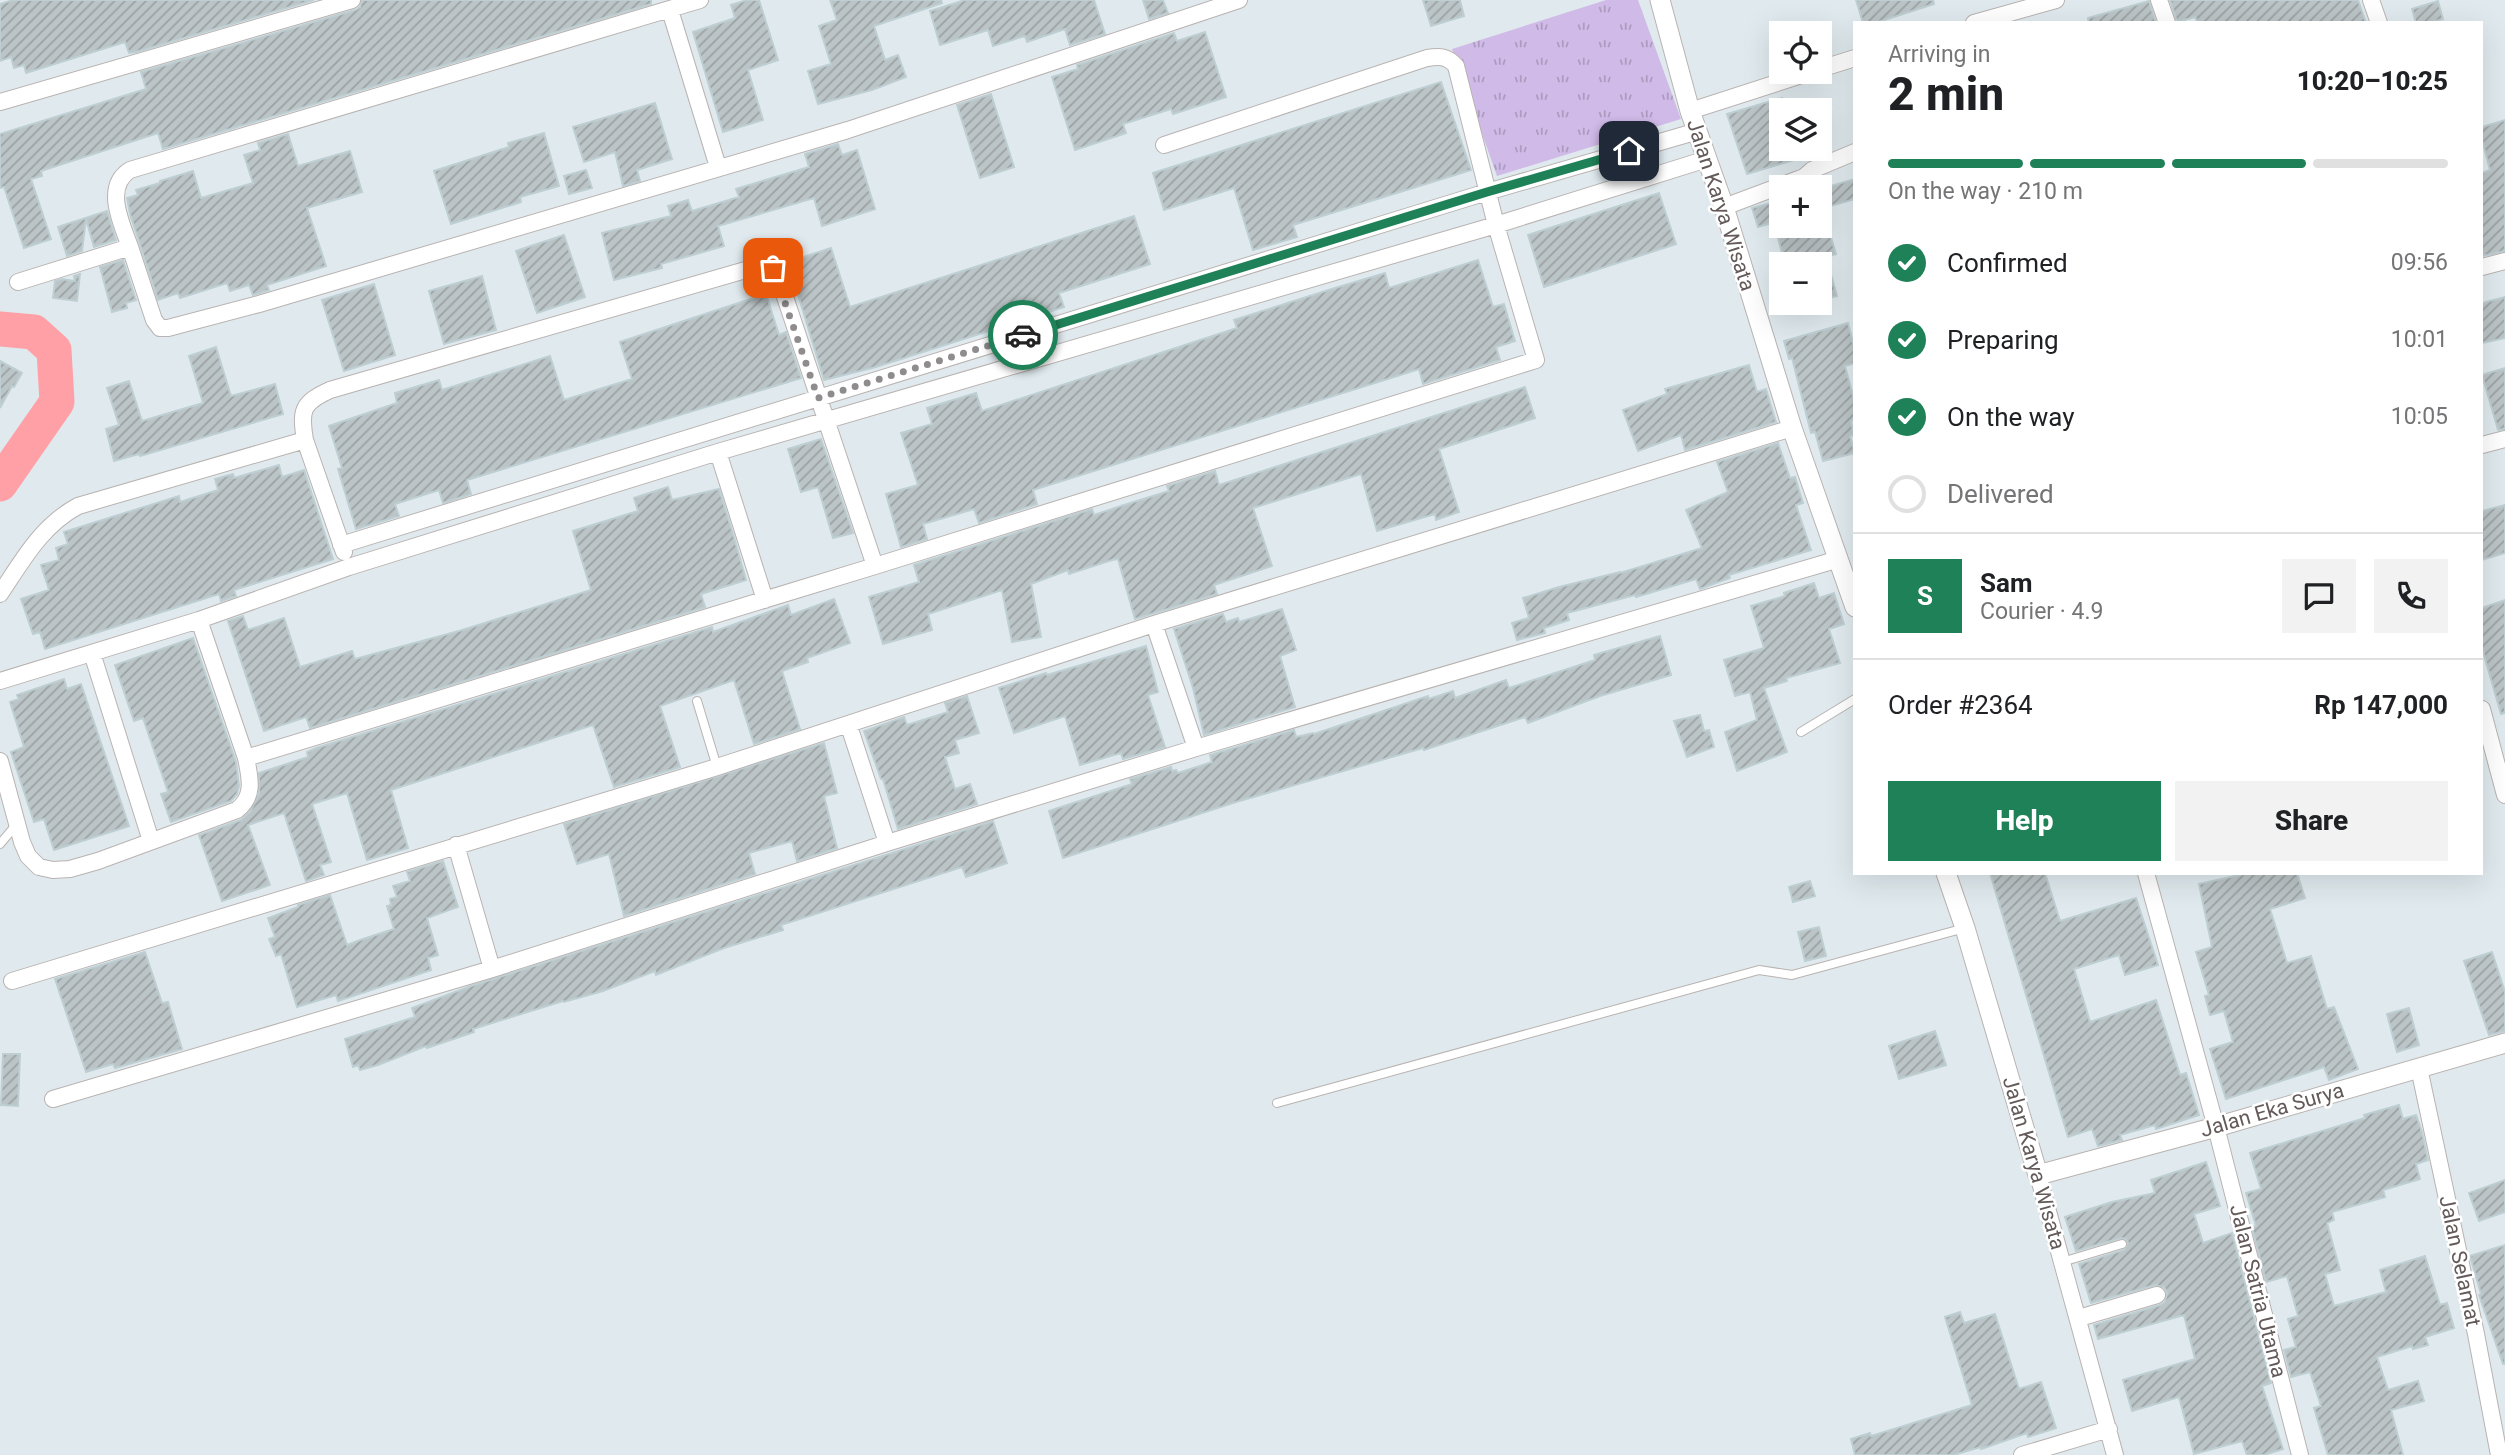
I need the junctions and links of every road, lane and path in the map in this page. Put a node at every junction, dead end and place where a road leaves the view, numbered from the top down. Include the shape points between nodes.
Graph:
1 (352, 0) edge
2 (700, 0) edge
3 (1240, 0) edge
4 (1660, 0) edge
5 (2056, 0) edge
6 (2159, 0) edge
7 (2371, 0) edge
8 (1222, 3) edge
9 (670, 10) junction
10 (1981, 21) edge
11 (2166, 21) edge
12 (2378, 21) edge
13 (1853, 59) edge
14 (1832, 65) edge
15 (1774, 84) edge
16 (0, 102) edge
17 (1690, 111) junction
18 (1698, 131) junction
19 (1164, 145) dead end
20 (1853, 153) edge
21 (1707, 159) junction
22 (718, 167) junction
23 (1487, 192) junction
24 (1722, 202) junction
25 (1496, 225) junction
26 (130, 247) junction
27 (2505, 261) edge
28 (2483, 267) edge
29 (18, 282) dead end
30 (818, 398) junction
31 (826, 419) junction
32 (1792, 428) junction
33 (2505, 439) edge
34 (305, 440) junction
35 (2483, 445) edge
36 (718, 453) junction
37 (341, 545) junction
38 (1839, 559) junction
39 (875, 566) junction
40 (349, 567) junction
41 (0, 594) edge
42 (765, 600) junction
43 (1853, 601) edge
44 (199, 620) junction
45 (1154, 624) junction
46 (92, 653) junction
47 (0, 681) edge
48 (1853, 700) edge
49 (696, 701) dead end
50 (2483, 713) edge
51 (849, 726) junction
52 (1801, 732) dead end
53 (1196, 748) junction
54 (246, 758) junction
55 (0, 761) edge
56 (717, 767) junction
57 (2505, 795) edge
58 (17, 824) junction
59 (151, 841) junction
60 (0, 844) edge
61 (887, 844) junction
62 (456, 845) junction
63 (1947, 875) edge
64 (2147, 875) edge
65 (1965, 928) junction
66 (492, 969) junction
67 (12, 981) dead end
68 (2505, 1043) edge
69 (2419, 1068) junction
70 (52, 1099) dead end
71 (1278, 1103) dead end
72 (2216, 1127) junction
73 (2038, 1175) junction
74 (2122, 1244) dead end
75 (2062, 1262) junction
76 (2157, 1295) dead end
77 (2079, 1318) junction
78 (2109, 1429) junction
79 (2022, 1455) edge
80 (2115, 1455) edge
81 (2300, 1455) edge
82 (2499, 1455) edge

1 - 16 street
2 - 9 street
3 - 8 street
4 - 17 street, Jalan Karya Wisata
5 - 10 street
6 - 11 street
7 - 12 street
8 - 22 street via 848,130
9 - 22 street
9 - 26 street via 130,170 115,190
13 - 14 street
15 - 17 street
17 - 18 street, Jalan Karya Wisata
18 - 21 street, Jalan Karya Wisata
18 - 23 street
19 - 23 street via 1440,56 1456,66
20 - 24 street
21 - 24 street, Jalan Karya Wisata
21 - 25 street
22 - 26 street via 168,328 160,328 154,320
23 - 25 street
23 - 30 street
24 - 32 street, Jalan Karya Wisata
25 - 31 street
25 - 39 street via 1536,360
26 - 29 street
27 - 28 street
30 - 31 street
30 - 34 street via 779,279 773,268 763,265 330,390 306,406 301,418
30 - 37 street
31 - 36 street
31 - 39 street
32 - 38 street, Jalan Karya Wisata
32 - 45 street
33 - 35 street
34 - 37 street
34 - 41 street via 78,506 59,516 42,534
36 - 40 street
36 - 42 street
37 - 40 street
38 - 43 street, Jalan Karya Wisata
38 - 53 street
39 - 42 street
40 - 44 street
42 - 54 street
44 - 46 street
44 - 54 street
45 - 51 street
45 - 53 street
46 - 47 street
46 - 59 street
48 - 52 lane
49 - 56 lane
50 - 57 street
51 - 56 street
51 - 61 street
53 - 61 street
54 - 59 street via 250,792 246,804
55 - 58 street
56 - 62 street
58 - 59 street via 28,856 39,867 53,870 98,861
58 - 60 lane
61 - 66 street
62 - 66 street
62 - 67 street
63 - 65 street, Jalan Karya Wisata
64 - 72 street, Jalan Satria Utama
65 - 71 lane via 1792,975 1759,970
65 - 73 street, Jalan Karya Wisata
66 - 70 street
68 - 69 street, Jalan Eka Surya
69 - 72 street, Jalan Eka Surya
69 - 82 street, Jalan Selamat
72 - 73 street, Jalan Eka Surya
72 - 81 street, Jalan Satria Utama
73 - 75 street, Jalan Karya Wisata
74 - 75 lane
75 - 77 street, Jalan Karya Wisata
76 - 77 street
77 - 78 street, Jalan Karya Wisata
78 - 79 street
78 - 80 street, Jalan Karya Wisata

